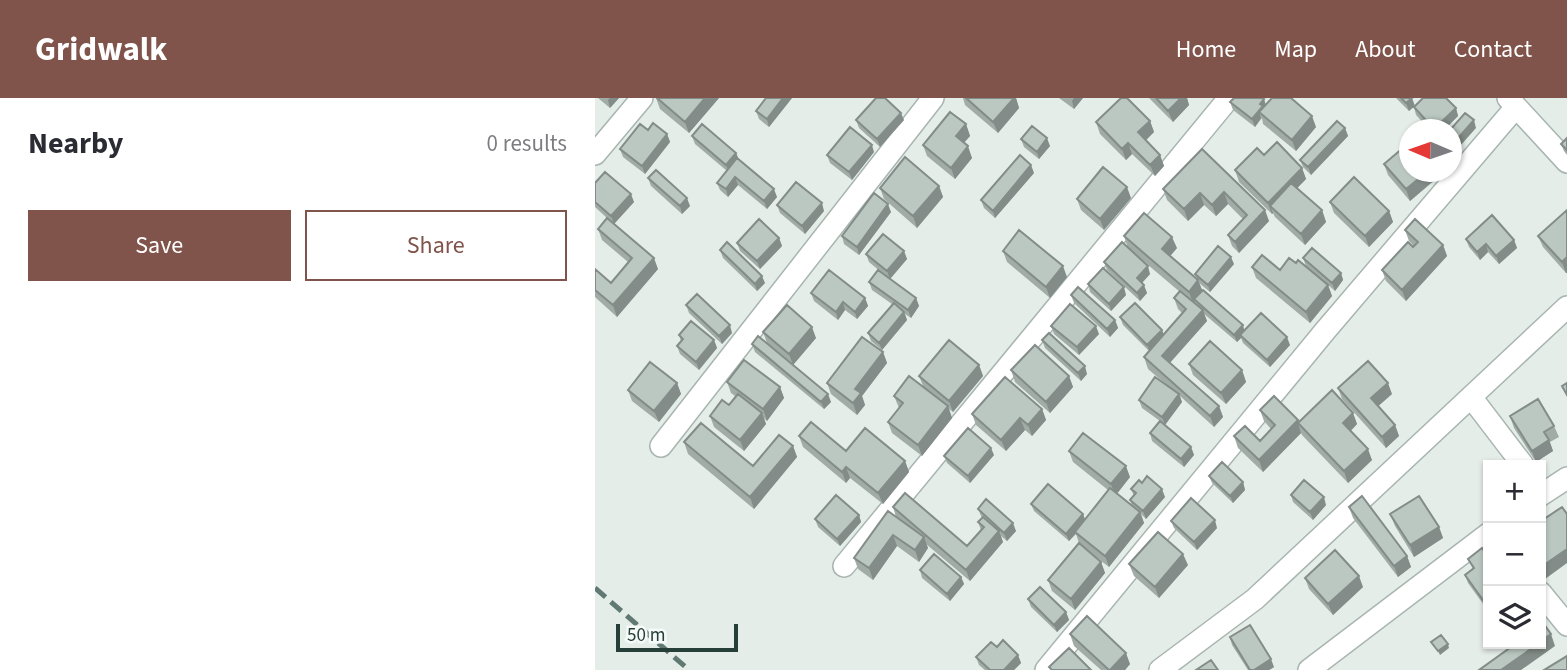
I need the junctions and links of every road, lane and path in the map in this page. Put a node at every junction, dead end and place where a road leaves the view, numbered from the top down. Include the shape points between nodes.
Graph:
1 (642, 98) edge
2 (933, 98) edge
3 (1229, 98) edge
4 (1512, 102) edge
5 (595, 154) edge
6 (1567, 162) edge
7 (1567, 307) edge
8 (1471, 397) junction
9 (661, 446) dead end
10 (1519, 460) edge
11 (1567, 478) edge
12 (1546, 490) edge
13 (1483, 538) edge
14 (844, 566) dead end
15 (1546, 599) edge
16 (1567, 625) edge
17 (1046, 670) edge
18 (1160, 670) edge
19 (1309, 670) edge

1 - 5 street
2 - 9 street
3 - 14 street
4 - 6 street
4 - 17 street
7 - 8 street
8 - 10 street
8 - 18 street via 1255,599
11 - 12 street
13 - 19 street
15 - 16 street

